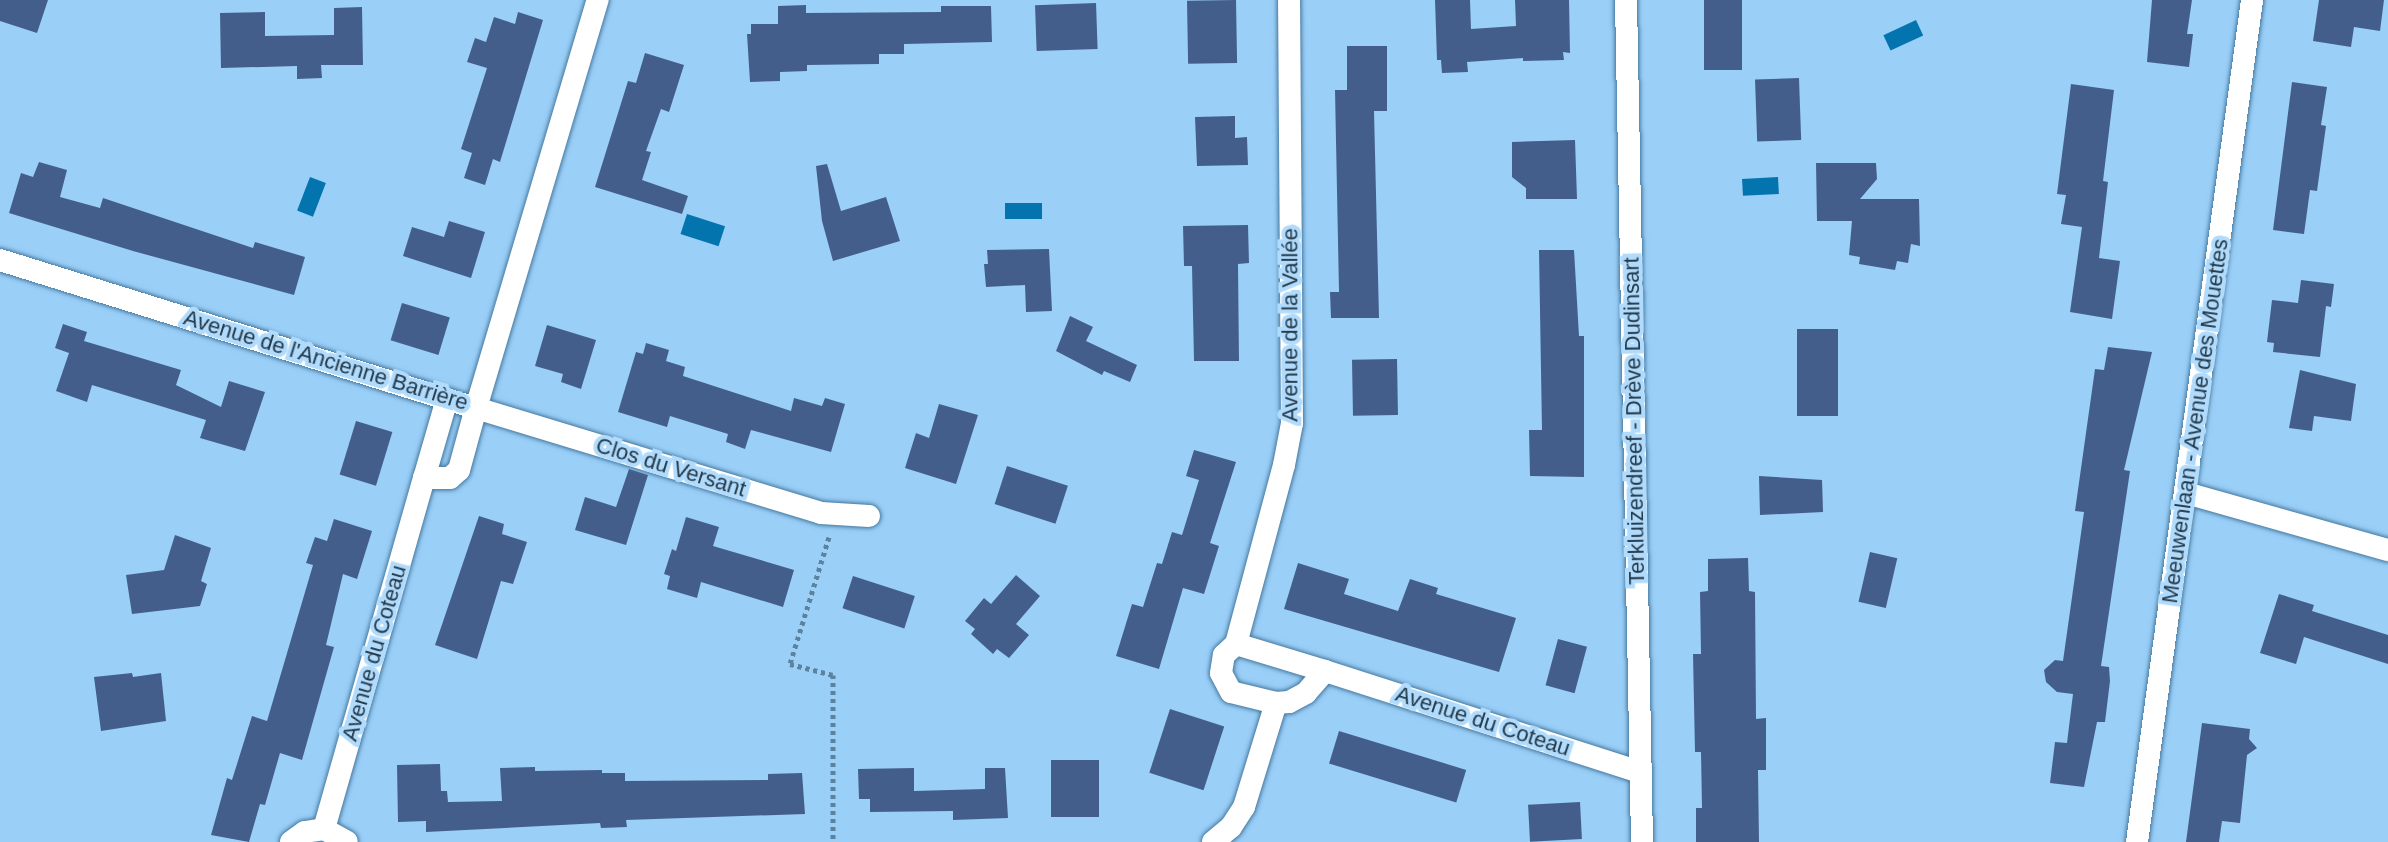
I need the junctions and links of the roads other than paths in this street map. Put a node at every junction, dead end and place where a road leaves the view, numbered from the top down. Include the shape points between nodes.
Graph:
1 (598, 0) edge
2 (1289, 0) edge
3 (1626, 0) edge
4 (2252, 0) edge
5 (0, 260) edge
6 (447, 399) junction
7 (476, 408) junction
8 (424, 478) junction
9 (2186, 493) junction
10 (869, 516) dead end
11 (2388, 550) edge
12 (1236, 644) junction
13 (1325, 671) junction
14 (1276, 703) junction
15 (1640, 772) junction
16 (324, 829) junction
17 (291, 842) edge
18 (347, 842) edge
19 (1213, 842) edge
20 (1642, 842) edge
21 (2137, 842) edge

1 - 7 street, Avenue de l'Ancienne Barrière
2 - 12 street, Avenue de la Vallée via 1292,423
3 - 15 street, Terkluizendreef - Drève Dudinsart
4 - 9 street, Meeuwenlaan - Avenue des Mouettes
5 - 6 street, Avenue de l'Ancienne Barrière
6 - 7 street, Avenue de l'Ancienne Barrière
6 - 8 street, Avenue du Coteau
7 - 8 street via 459,470 450,478
7 - 10 street, Clos du Versant via 821,513
8 - 16 street, Avenue du Coteau
9 - 11 street
9 - 21 street, Meeuwenlaan - Avenue des Mouettes
12 - 13 street, Avenue du Coteau
12 - 14 street via 1224,655 1221,673 1231,692
13 - 14 street via 1306,693
13 - 15 street, Avenue du Coteau
14 - 19 street via 1244,807
15 - 20 street, Terkluizendreef - Drève Dudinsart
16 - 17 street via 305,832
16 - 18 street

